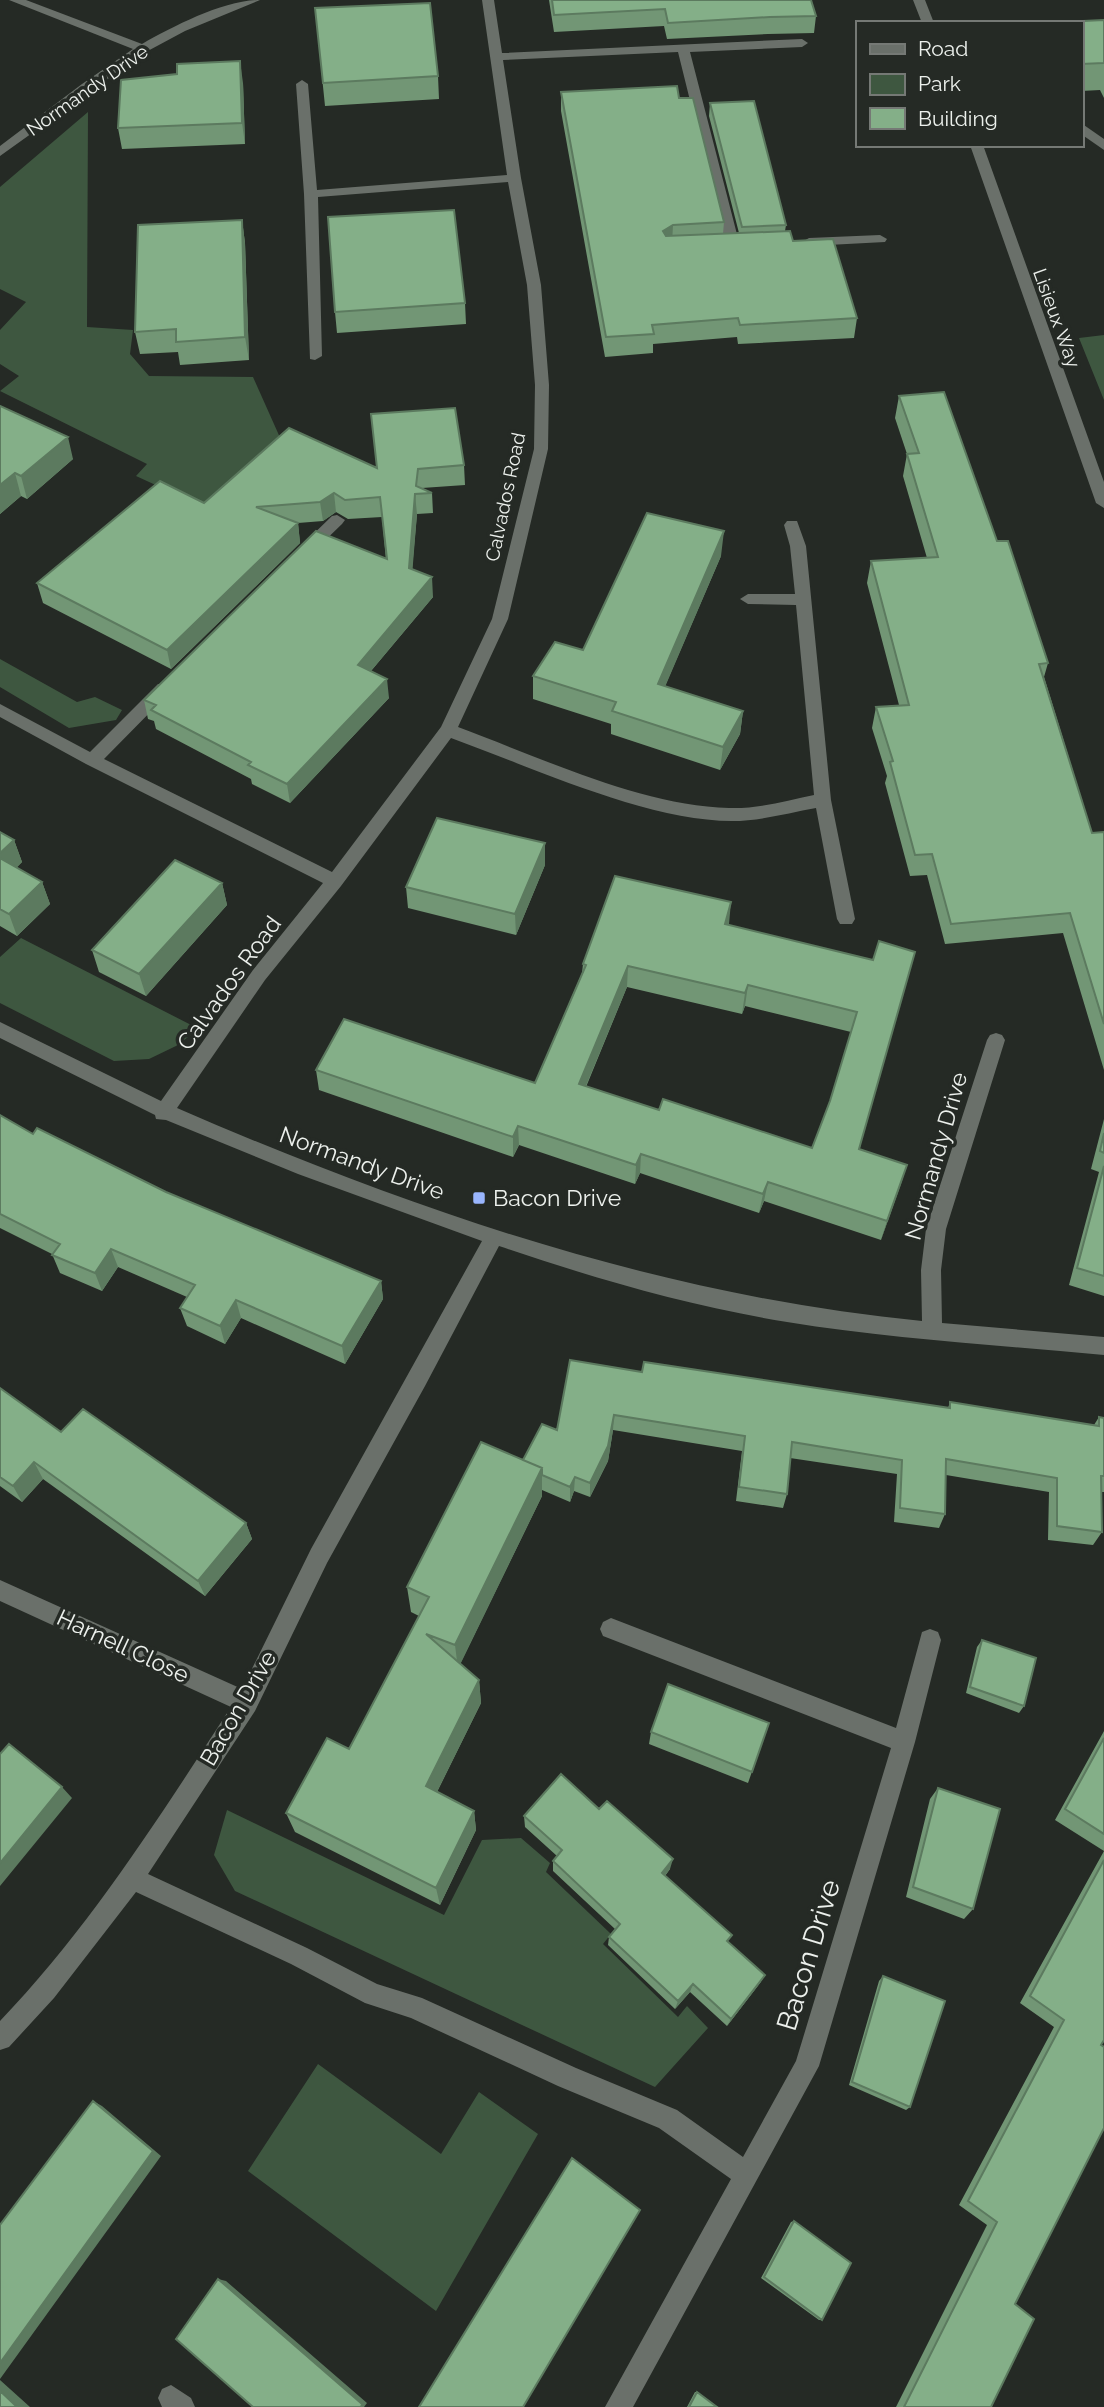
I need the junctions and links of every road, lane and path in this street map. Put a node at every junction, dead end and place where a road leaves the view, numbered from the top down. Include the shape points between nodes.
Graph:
1 (15, 0) edge
2 (254, 0) edge
3 (488, 0) edge
4 (919, 0) edge
5 (927, 21) edge
6 (802, 43) dead end
7 (142, 48) junction
8 (683, 49) junction
9 (495, 57) junction
10 (302, 84) dead end
11 (1083, 129) edge
12 (1104, 146) edge
13 (977, 147) edge
14 (0, 152) edge
15 (514, 178) junction
16 (311, 194) junction
17 (880, 239) dead end
18 (800, 243) edge
19 (733, 246) edge
20 (315, 356) dead end
21 (1104, 503) edge
22 (337, 520) dead end
23 (792, 525) dead end
24 (297, 558) edge
25 (748, 599) dead end
26 (803, 600) junction
27 (177, 675) edge
28 (0, 710) edge
29 (448, 730) junction
30 (92, 760) junction
31 (823, 800) junction
32 (335, 881) junction
33 (846, 919) dead end
34 (0, 1029) edge
35 (996, 1040) dead end
36 (163, 1112) junction
37 (494, 1237) junction
38 (932, 1330) junction
39 (1104, 1346) edge
40 (0, 1590) edge
41 (611, 1629) dead end
42 (930, 1640) dead end
43 (247, 1703) junction
44 (904, 1742) junction
45 (132, 1878) junction
46 (0, 2038) edge
47 (747, 2175) junction
48 (618, 2407) edge

1 - 7 street
2 - 7 street, Normandy Drive
3 - 9 street, Calvados Road
4 - 5 street
6 - 8 street
7 - 14 street, Normandy Drive
8 - 9 street
8 - 19 street
9 - 15 street, Calvados Road
10 - 16 street
11 - 12 street
13 - 21 street, Lisieux Way
15 - 16 street
15 - 29 street, Calvados Road via 534,285 542,385 541,449 500,619
16 - 20 street
17 - 18 street
22 - 24 street
23 - 26 street
25 - 26 street
26 - 31 street
27 - 30 street
28 - 30 street
29 - 31 street via 631,796 720,814
29 - 32 street, Calvados Road
30 - 32 street
31 - 33 street
32 - 36 street, Calvados Road via 259,975
34 - 36 street, Normandy Drive
35 - 38 street, Normandy Drive via 936,1229
36 - 37 street, Normandy Drive via 313,1173
37 - 38 street, Normandy Drive via 639,1282 719,1299 785,1313
37 - 43 street, Bacon Drive via 319,1556
38 - 39 street, Normandy Drive
40 - 43 street, Harnell Close
41 - 44 street
42 - 44 street, Bacon Drive
43 - 45 street, Bacon Drive
44 - 47 street, Bacon Drive via 807,2066
45 - 46 street, Bacon Drive via 46,1990
45 - 47 street via 299,1955 373,1996 413,2007 668,2119
47 - 48 street, Bacon Drive

